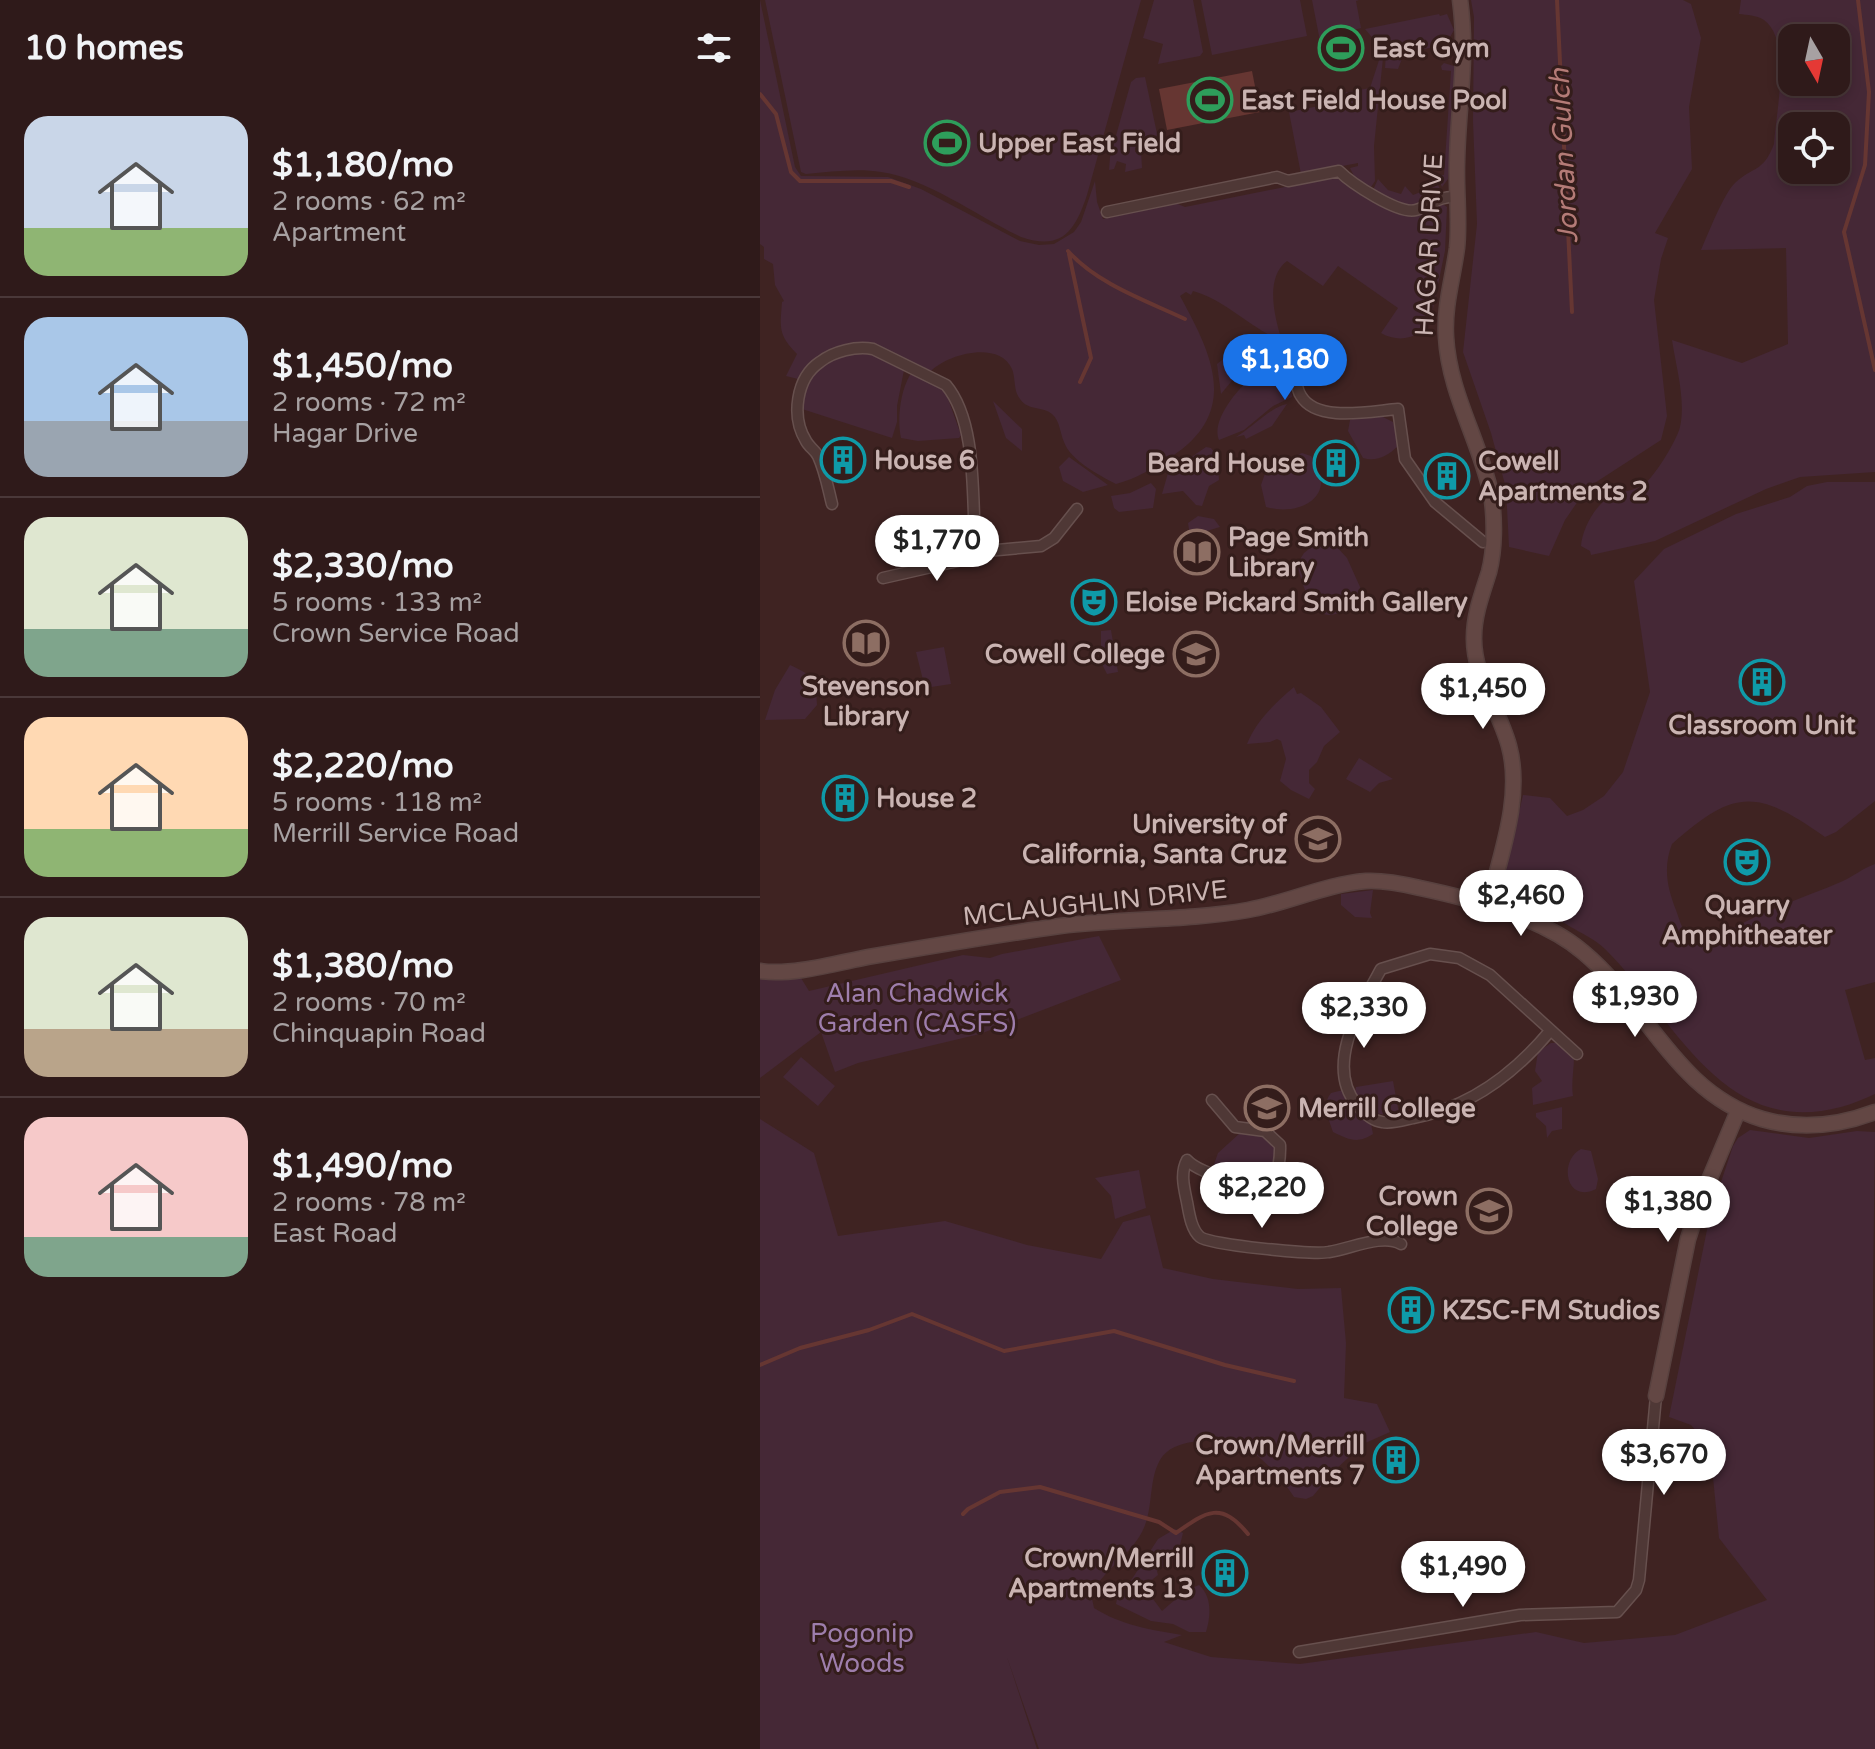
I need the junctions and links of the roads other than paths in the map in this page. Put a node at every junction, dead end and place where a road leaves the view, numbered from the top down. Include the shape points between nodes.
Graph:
1 (1460, 0) edge
2 (1457, 197) junction
3 (1107, 212) dead end
4 (1295, 371) dead end
5 (832, 504) dead end
6 (1077, 509) dead end
7 (1483, 542) dead end
8 (976, 552) junction
9 (883, 578) dead end
10 (1488, 906) junction
11 (760, 971) edge
12 (1550, 1031) junction
13 (1577, 1054) dead end
14 (1212, 1100) dead end
15 (1738, 1111) junction
16 (1875, 1112) edge
17 (1401, 1244) dead end
18 (1656, 1396) joint
19 (1299, 1652) dead end

1 - 2 main road, HAGAR DRIVE via 1464,72
2 - 3 street via 1442,197 1414,211 1400,210 1339,171 1288,181 1277,177
2 - 10 main road, HAGAR DRIVE via 1446,341 1488,484 1493,531 1474,647 1509,744 1513,770 1512,803
4 - 7 street via 1303,400 1328,415 1398,409 1405,459 1435,502
5 - 8 street via 817,453 799,422 800,388 812,368 830,355 873,349 953,393 974,484
6 - 8 street via 1049,543
8 - 9 street
10 - 11 main road, MCLAUGHLIN DRIVE via 1408,885 1365,881 1226,913 1123,919
10 - 15 main road, MCLAUGHLIN DRIVE via 1542,926 1582,951 1705,1091
12 - 12 street via 1508,1075 1430,1115 1382,1122 1363,1111 1346,1087 1343,1071 1351,1027 1375,980 1381,969 1416,956 1459,958 1490,975
12 - 13 street
14 - 17 street via 1235,1127 1265,1131 1280,1145 1280,1162 1267,1196 1245,1200 1187,1160 1182,1173 1196,1233 1206,1240 1315,1253 1381,1239
15 - 16 main road, MCLAUGHLIN DRIVE via 1813,1126
15 - 18 main road via 1688,1239
18 - 19 street via 1642,1560 1636,1590 1617,1612 1520,1615

